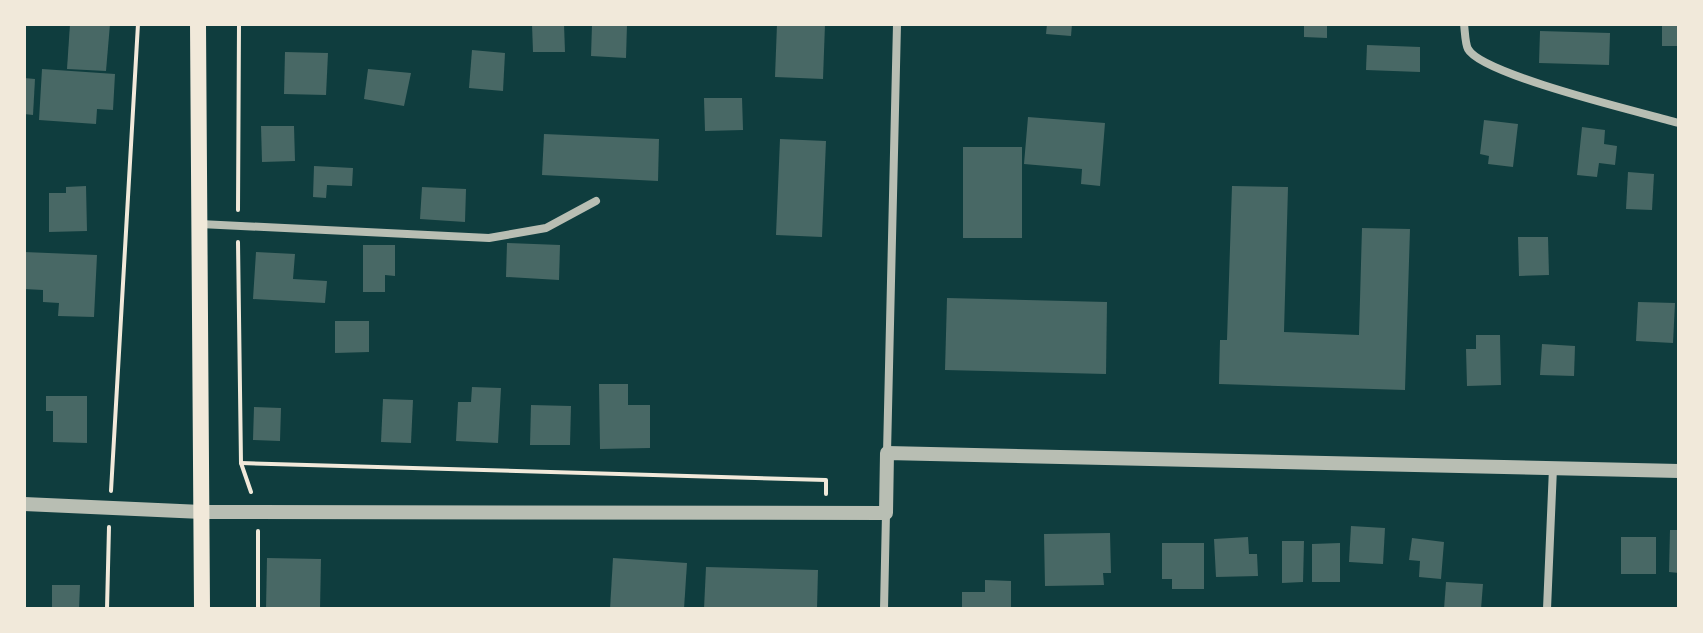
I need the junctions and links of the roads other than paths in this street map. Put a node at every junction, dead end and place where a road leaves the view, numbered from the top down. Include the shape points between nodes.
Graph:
1 (198, 24) edge
2 (897, 24) edge
3 (1464, 24) edge
4 (1679, 123) edge
5 (596, 201) dead end
6 (199, 224) junction
7 (887, 453) junction
8 (1553, 468) junction
9 (1679, 471) edge
10 (24, 504) edge
11 (202, 512) junction
12 (886, 513) junction
13 (202, 609) edge
14 (884, 609) edge
15 (1547, 609) edge

1 - 6 main road
2 - 7 street
3 - 4 street via 1468,49 1480,60 1538,84
5 - 6 street via 546,228 489,238
6 - 11 main road
7 - 8 street
7 - 12 street
8 - 9 street
8 - 15 street
10 - 11 street
11 - 12 street
11 - 13 main road
12 - 14 street

